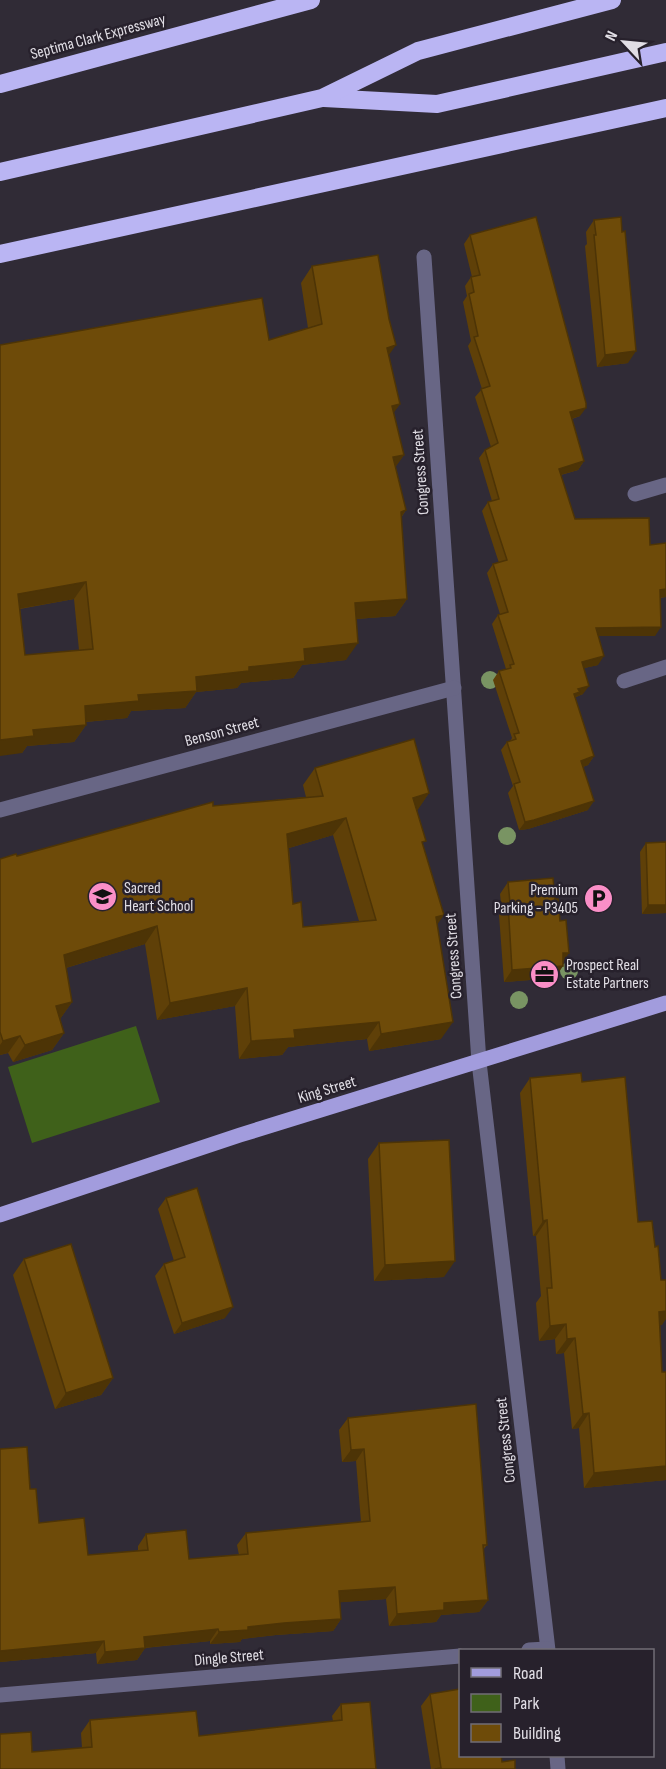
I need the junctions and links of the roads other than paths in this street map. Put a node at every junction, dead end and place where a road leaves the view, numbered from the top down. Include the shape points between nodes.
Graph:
1 (311, 0) edge
2 (612, 0) edge
3 (666, 52) edge
4 (0, 84) edge
5 (322, 98) junction
6 (666, 108) edge
7 (0, 172) edge
8 (0, 254) edge
9 (424, 257) dead end
10 (666, 484) edge
11 (635, 494) dead end
12 (666, 667) edge
13 (624, 681) dead end
14 (454, 688) junction
15 (0, 810) edge
16 (666, 1003) edge
17 (479, 1062) junction
18 (0, 1215) edge
19 (548, 1649) edge
20 (459, 1656) edge
21 (0, 1695) edge

1 - 4 highway, Septima Clark Expressway
2 - 5 highway via 418,51
3 - 5 highway via 437,104
5 - 7 highway
6 - 8 highway
9 - 14 street, Congress Street
10 - 11 street
12 - 13 street
14 - 15 street, Benson Street
14 - 17 street, Congress Street
16 - 17 main road, King Street
17 - 18 main road, King Street via 240,1135
17 - 19 street, Congress Street
20 - 21 street, Dingle Street

